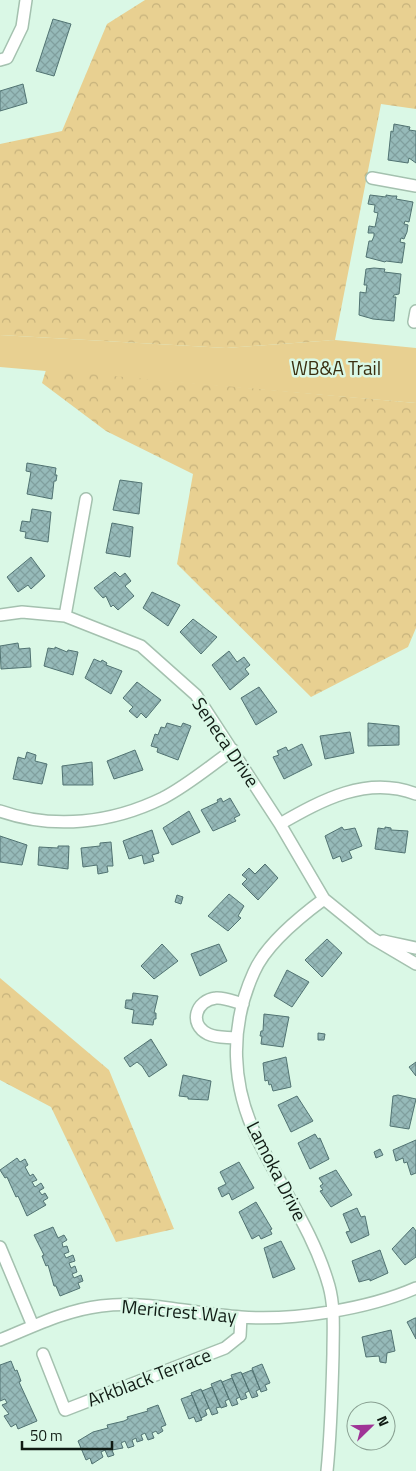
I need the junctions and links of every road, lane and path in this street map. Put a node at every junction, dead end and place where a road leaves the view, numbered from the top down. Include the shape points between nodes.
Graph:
1 (26, 0) edge
2 (0, 60) edge
3 (372, 178) dead end
4 (416, 186) edge
5 (86, 499) dead end
6 (0, 615) edge
7 (65, 616) junction
8 (232, 750) junction
9 (416, 794) edge
10 (0, 811) edge
11 (280, 824) junction
12 (324, 899) junction
13 (372, 938) junction
14 (416, 948) edge
15 (416, 964) edge
16 (243, 1004) junction
17 (235, 1038) junction
18 (0, 1247) edge
19 (416, 1288) edge
20 (334, 1311) junction
21 (241, 1317) junction
22 (32, 1326) junction
23 (0, 1340) edge
24 (43, 1354) dead end
25 (327, 1471) edge

1 - 2 street via 22,27 7,58
3 - 4 street
5 - 7 street
6 - 7 street, Seneca Drive via 22,612
7 - 8 street, Seneca Drive via 142,646 196,695
8 - 10 street via 164,797 132,811 97,820 60,823 16,817
8 - 11 street, Seneca Drive
9 - 11 street via 389,788 361,788 321,801
11 - 12 street, Seneca Drive
12 - 13 street, Seneca Drive
12 - 16 street, Lamoka Drive via 276,941 254,970
13 - 14 street, Seneca Drive
13 - 15 street, Seneca Drive
16 - 17 street, Lamoka Drive
16 - 17 street via 218,998 208,1000 200,1004 196,1014 197,1022 208,1034
17 - 20 street, Lamoka Drive via 239,1087 257,1139 292,1198 318,1252
18 - 22 street
19 - 20 street, Mericrest Way via 396,1297
20 - 21 street, Mericrest Way
20 - 25 street, Lamoka Drive
21 - 22 street, Mericrest Way via 134,1304 100,1306
21 - 24 street, Arkblack Terrace via 240,1336 225,1348 65,1410
22 - 23 street, Mericrest Way

